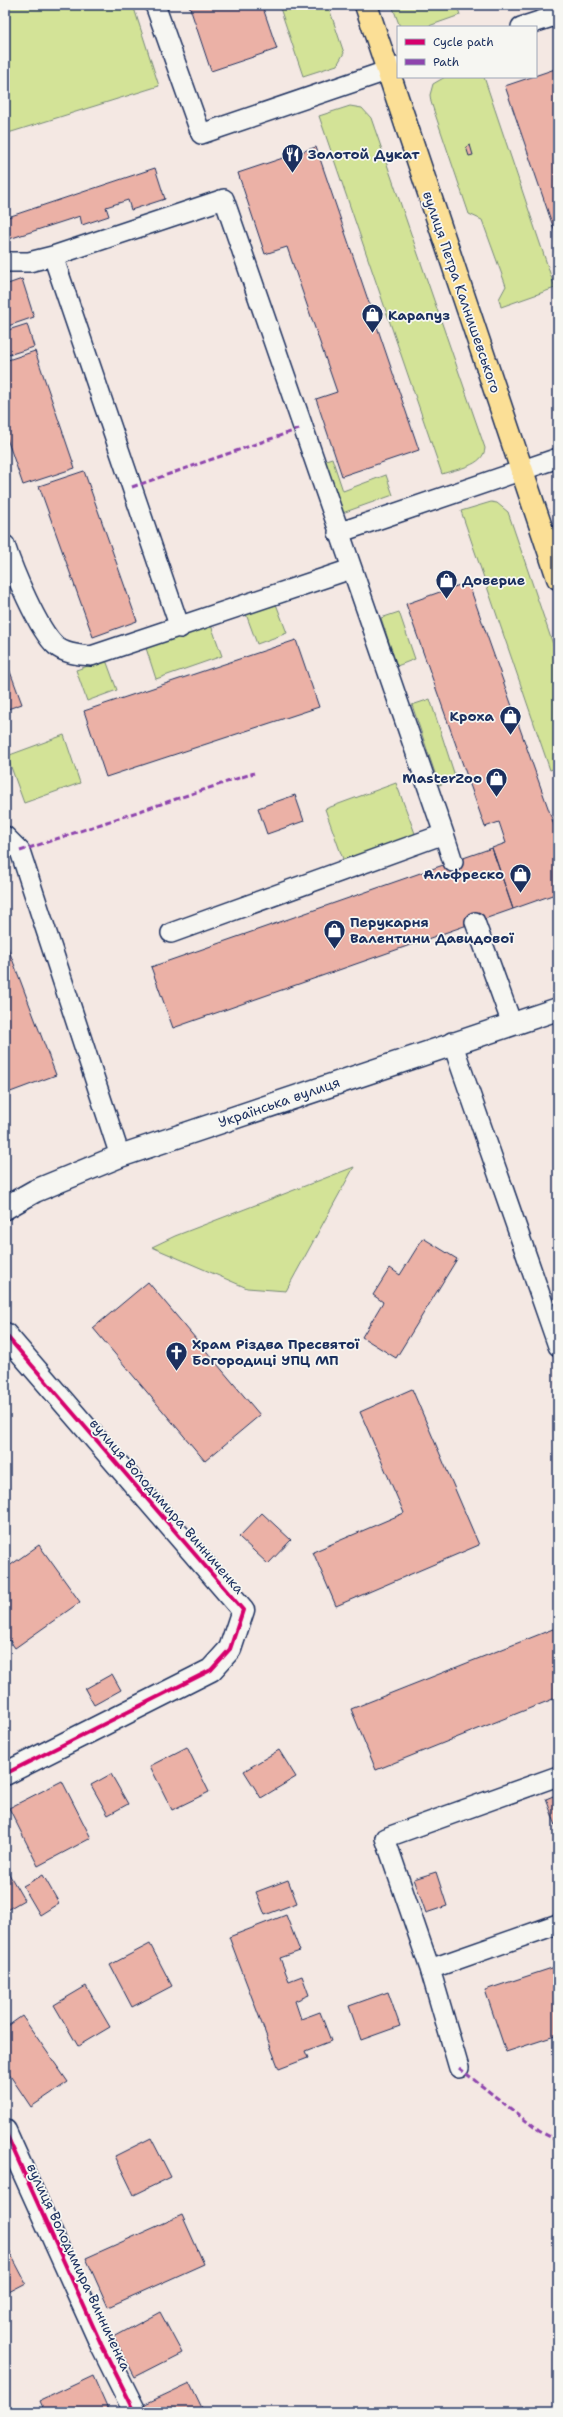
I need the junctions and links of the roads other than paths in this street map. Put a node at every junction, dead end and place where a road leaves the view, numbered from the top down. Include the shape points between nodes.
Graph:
1 (155, 5) edge
2 (366, 5) edge
3 (558, 15) edge
4 (524, 26) edge
5 (393, 69) edge
6 (53, 256) junction
7 (5, 262) edge
8 (558, 458) edge
9 (522, 470) junction
10 (338, 533) junction
11 (6, 549) edge
12 (351, 569) junction
13 (558, 578) edge
14 (180, 628) junction
15 (444, 834) junction
16 (5, 836) edge
17 (453, 862) dead end
18 (475, 922) dead end
19 (171, 932) dead end
20 (558, 1008) edge
21 (512, 1024) junction
22 (452, 1042) junction
23 (120, 1156) junction
24 (5, 1208) edge
25 (5, 1334) edge
26 (558, 1346) edge
27 (5, 1774) edge
28 (558, 1776) edge
29 (558, 1924) edge
30 (430, 1969) junction
31 (459, 2068) dead end
32 (5, 2131) edge
33 (135, 2412) edge

1 - 5 lane via 201,134
2 - 5 main road, вулиця Петра Калнишевського
3 - 4 lane
5 - 9 main road, вулиця Петра Калнишевського
6 - 7 lane via 29,262
6 - 10 lane via 224,199
6 - 14 lane
8 - 9 lane
9 - 10 lane
9 - 13 main road, вулиця Петра Калнишевського
10 - 12 lane
11 - 14 lane via 43,632 57,647 74,654 91,656
12 - 14 lane
12 - 15 lane
15 - 17 lane
15 - 19 lane
16 - 23 lane via 20,851
18 - 21 lane
20 - 21 street, Українська вулиця
21 - 22 street, Українська вулиця
22 - 23 street, Українська вулиця
22 - 26 lane
23 - 24 street, Українська вулиця via 35,1191
25 - 27 street, вулиця Володимира Винниченка via 243,1610 230,1649 211,1670
28 - 30 lane via 385,1838
29 - 30 lane
30 - 31 lane
32 - 33 street, вулиця Володимира Винниченка via 102,2346

